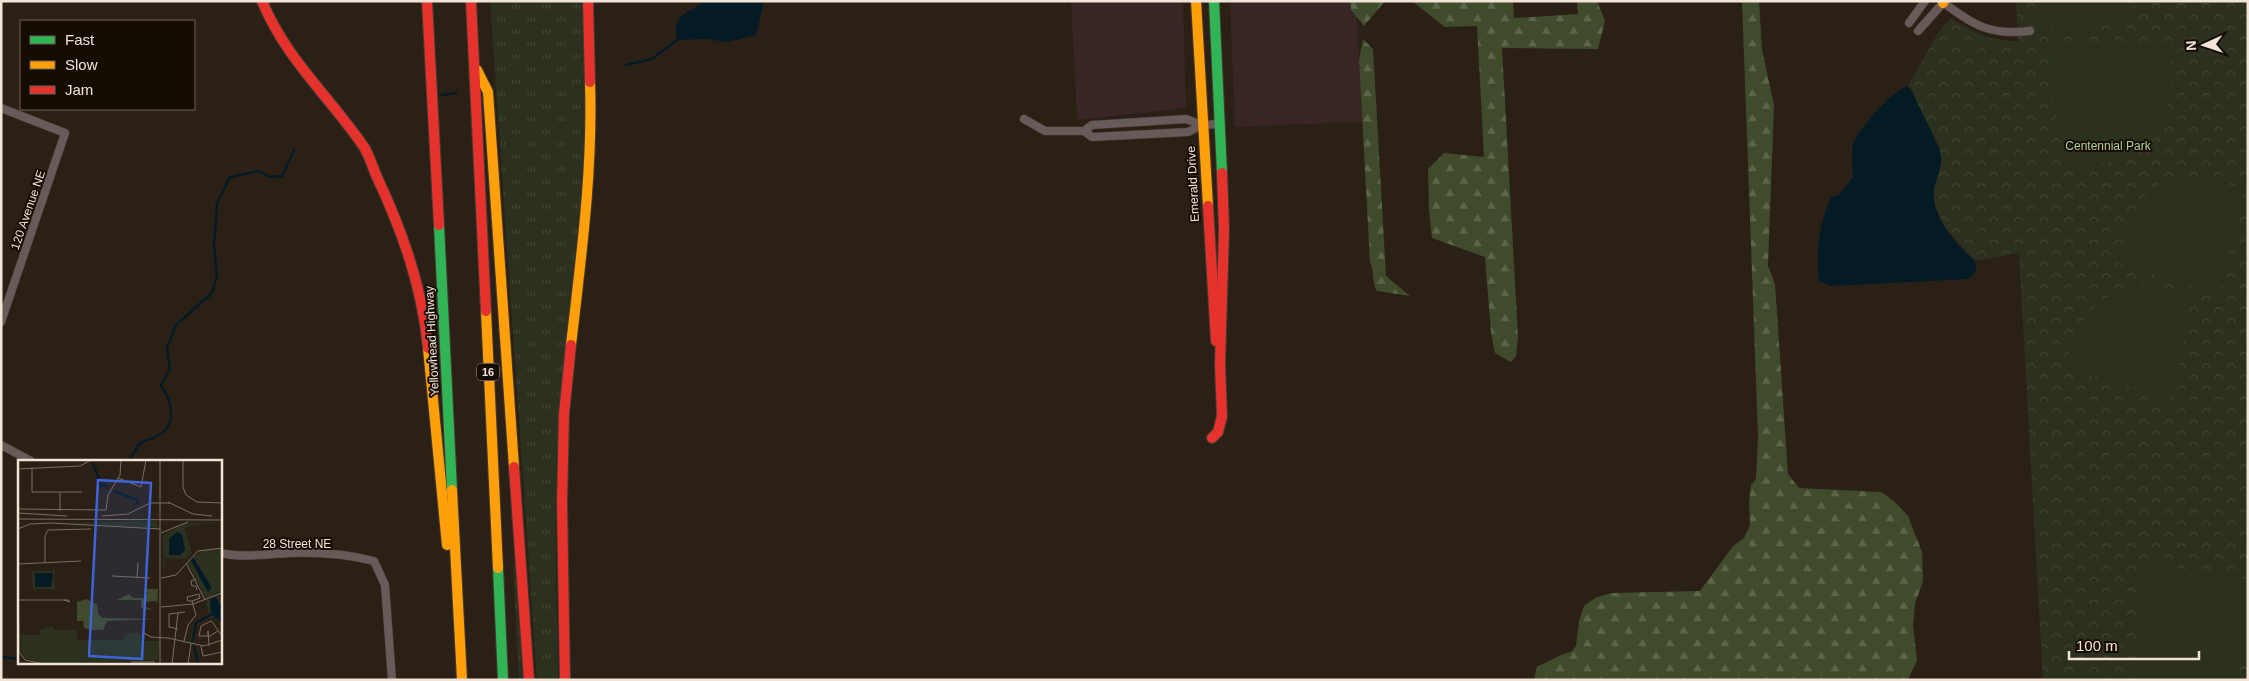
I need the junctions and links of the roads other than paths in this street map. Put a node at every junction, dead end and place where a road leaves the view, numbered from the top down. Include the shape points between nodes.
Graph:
1 (262, 1) edge
2 (427, 1) edge
3 (471, 1) edge
4 (588, 1) edge
5 (1196, 1) edge
6 (1214, 1) edge
7 (1925, 1) edge
8 (1942, 2) edge
9 (1909, 23) dead end
10 (1918, 31) dead end
11 (2030, 31) dead end
12 (474, 64) junction
13 (1, 108) edge
14 (1024, 119) dead end
15 (1220, 124) junction
16 (1202, 125) junction
17 (1084, 132) junction
18 (1, 322) edge
19 (1220, 364) junction
20 (1212, 438) dead end
21 (1, 444) edge
22 (29, 460) edge
23 (221, 552) edge
24 (459, 612) junction
25 (392, 680) edge
26 (462, 680) edge
27 (503, 680) edge
28 (529, 680) edge
29 (565, 680) edge

1 - 24 main road via 278,35 364,148 398,222 416,272 427,326 441,504
2 - 24 main road, Yellowhead Highway
3 - 12 main road, 16
4 - 29 main road via 591,113 586,211 564,414
5 - 16 main road, Emerald Drive
6 - 15 main road, Emerald Drive
7 - 9 street
8 - 10 street
8 - 11 street via 1991,31
12 - 27 main road, 16
12 - 28 main road via 488,92
13 - 18 street, 120 Avenue NE via 65,133
14 - 17 street via 1045,130
15 - 16 street
15 - 19 main road, Emerald Drive via 1224,230
16 - 17 street via 1188,132 1092,137
16 - 17 street via 1186,120 1101,124 1092,125
16 - 19 main road, Emerald Drive via 1214,324
19 - 20 main road, Emerald Drive via 1222,416 1218,432
21 - 22 street
23 - 25 street, 28 Street NE via 354,555 374,561 386,585
24 - 26 main road, Yellowhead Highway

